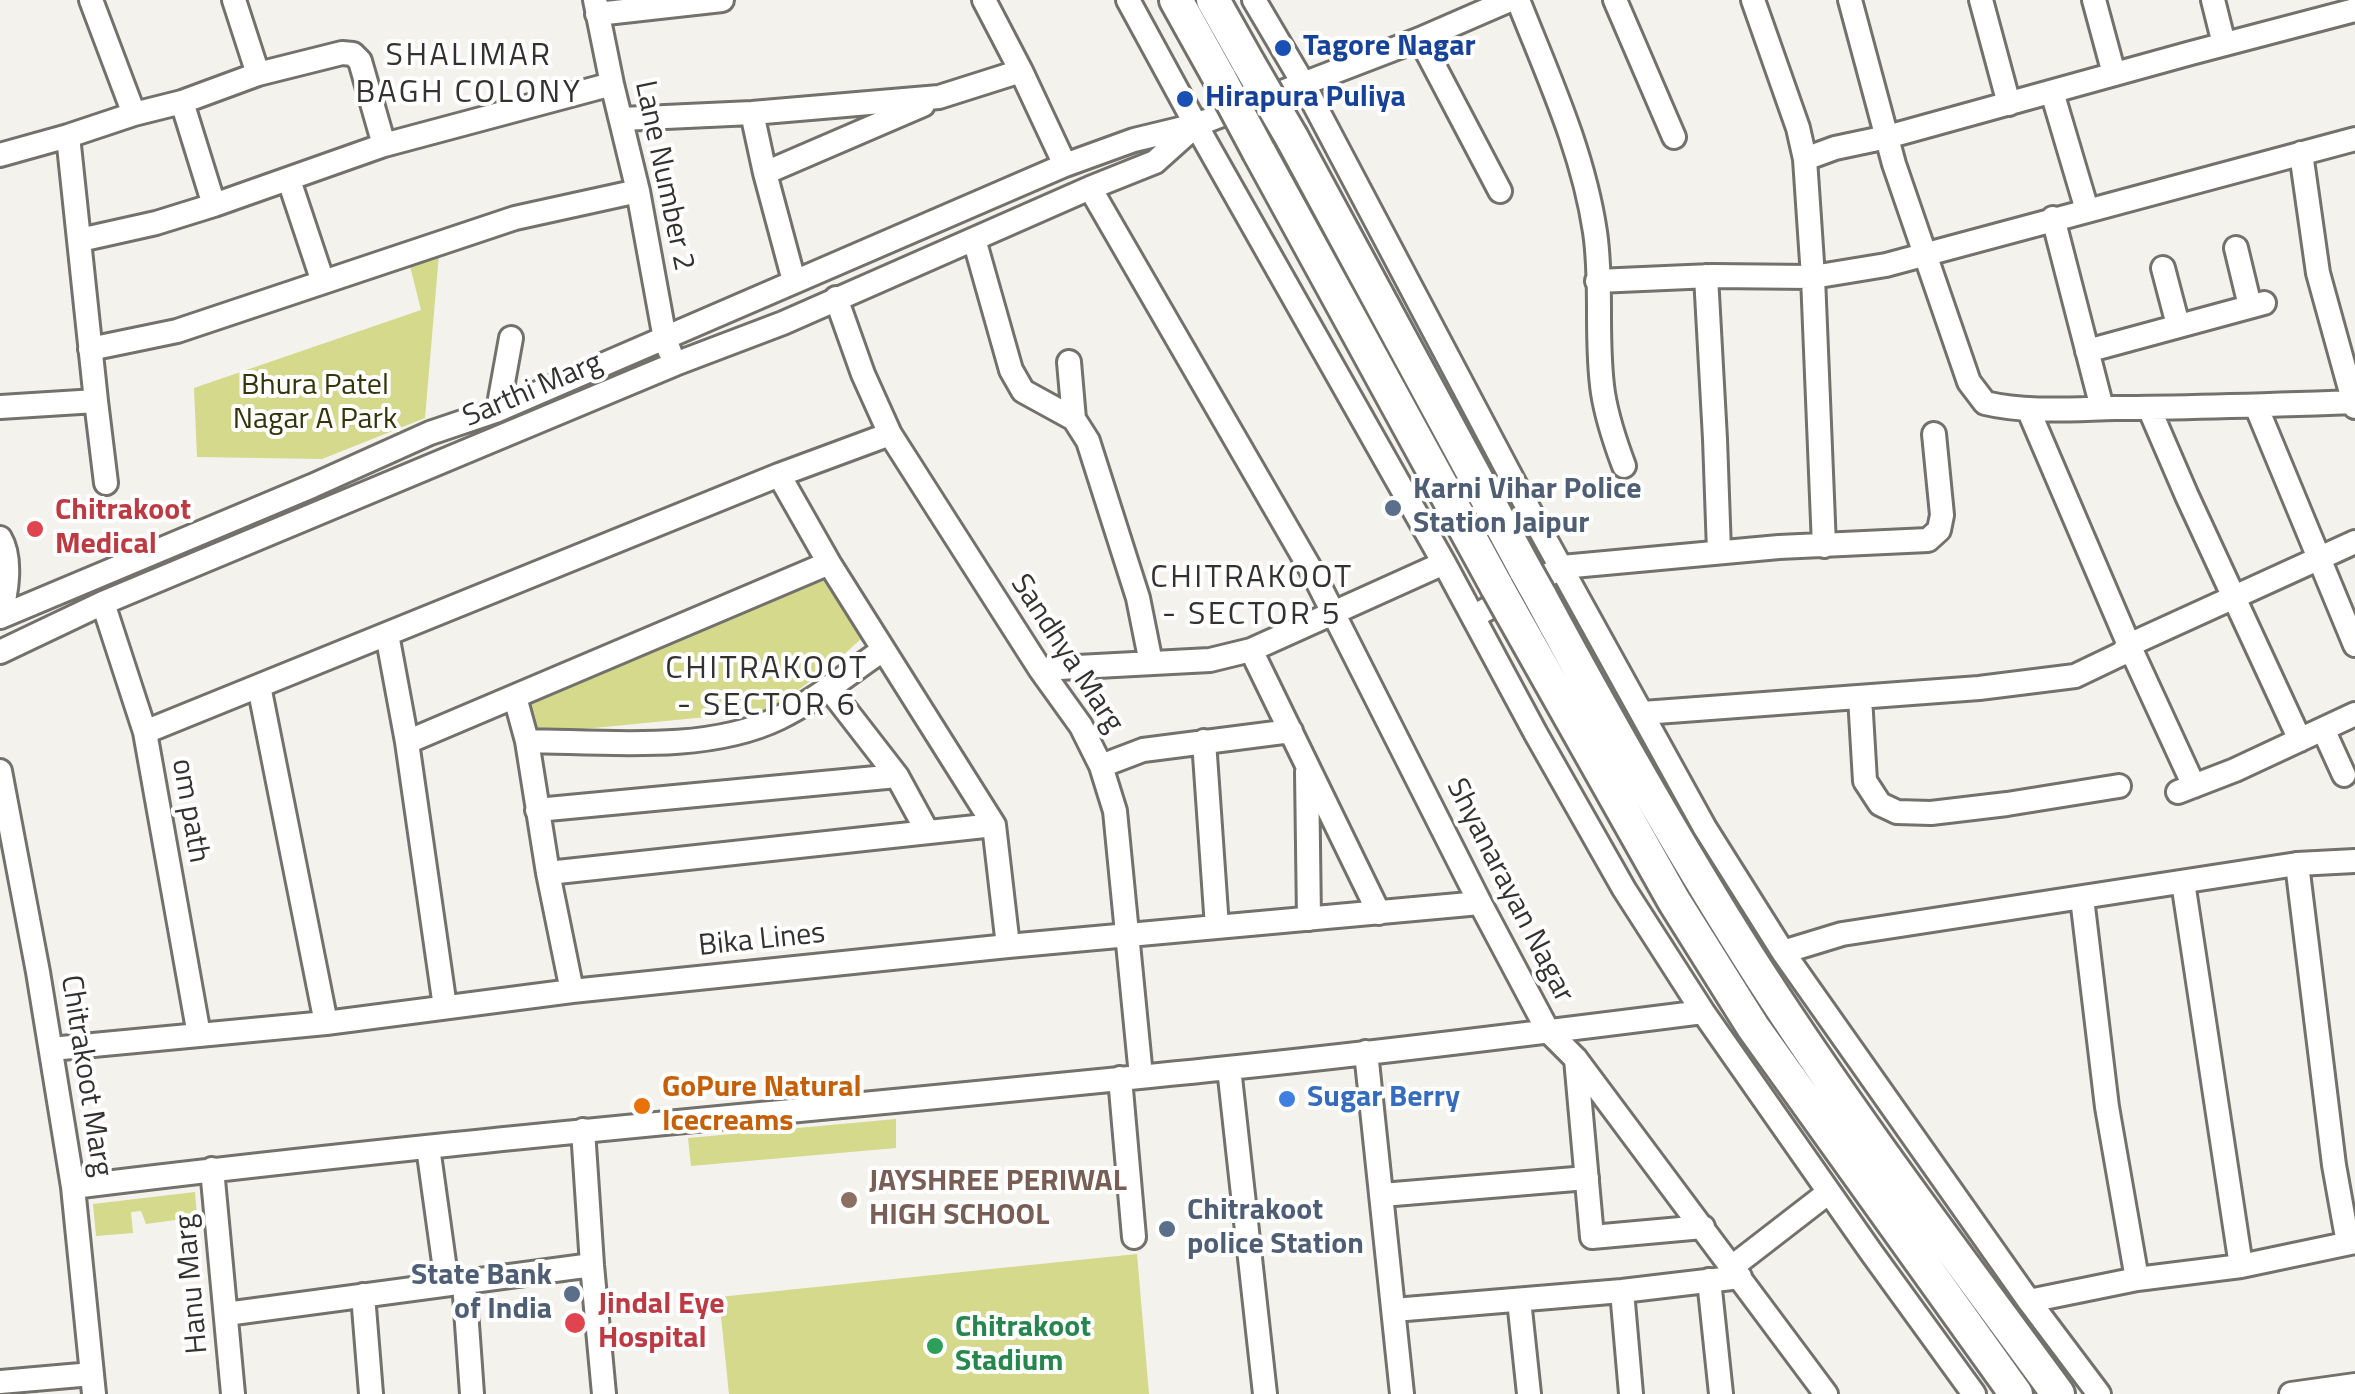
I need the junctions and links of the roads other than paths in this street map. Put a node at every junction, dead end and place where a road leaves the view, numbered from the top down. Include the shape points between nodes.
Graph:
1 (91, 0) edge
2 (234, 0) edge
3 (722, 0) edge
4 (984, 0) edge
5 (1128, 0) edge
6 (1176, 0) edge
7 (1213, 0) edge
8 (1254, 0) edge
9 (1514, 0) edge
10 (1615, 0) edge
11 (1753, 0) edge
12 (1850, 0) edge
13 (1981, 0) edge
14 (2094, 0) edge
15 (2213, 0) edge
16 (596, 7) edge
17 (2355, 10) edge
18 (1420, 39) junction
19 (2224, 44) junction
20 (1021, 71) junction
21 (1235, 72) junction
22 (258, 74) junction
23 (2114, 74) junction
24 (612, 84) junction
25 (1302, 84) junction
26 (2052, 92) junction
27 (940, 97) junction
28 (182, 102) junction
29 (2009, 104) junction
30 (752, 113) junction
31 (134, 114) junction
32 (622, 119) junction
33 (1196, 125) junction
34 (68, 136) junction
35 (1674, 137) dead end
36 (1887, 137) junction
37 (2355, 139) edge
38 (384, 145) junction
39 (2301, 153) junction
40 (0, 155) edge
41 (1805, 158) junction
42 (1065, 165) junction
43 (765, 173) junction
44 (289, 180) junction
45 (1090, 188) junction
46 (638, 191) junction
47 (1500, 191) dead end
48 (214, 205) junction
49 (2087, 210) junction
50 (2053, 218) junction
51 (974, 239) junction
52 (80, 240) junction
53 (2236, 248) dead end
54 (1927, 256) junction
55 (2163, 268) dead end
56 (1706, 276) junction
57 (1813, 277) junction
58 (794, 281) junction
59 (1597, 281) junction
60 (323, 282) junction
61 (836, 298) junction
62 (2178, 325) junction
63 (511, 338) dead end
64 (665, 338) junction
65 (90, 349) junction
66 (2087, 350) junction
67 (1069, 362) dead end
68 (675, 364) junction
69 (96, 401) junction
70 (2354, 403) edge
71 (2256, 406) junction
72 (0, 407) edge
73 (2028, 408) junction
74 (2102, 408) junction
75 (2149, 408) junction
76 (498, 410) junction
77 (1074, 419) junction
78 (890, 434) junction
79 (1934, 434) dead end
80 (1624, 466) dead end
81 (779, 475) junction
82 (106, 483) dead end
83 (0, 538) edge
84 (2355, 542) edge
85 (1824, 546) junction
86 (1719, 552) junction
87 (2320, 558) junction
88 (1444, 562) junction
89 (829, 563) junction
90 (1562, 567) junction
91 (1519, 591) junction
92 (2234, 595) junction
93 (103, 603) junction
94 (1333, 612) junction
95 (0, 616) edge
96 (1473, 617) junction
97 (387, 634) junction
98 (2355, 644) edge
99 (2129, 645) junction
100 (883, 650) junction
101 (1251, 650) junction
102 (0, 652) edge
103 (1152, 663) junction
104 (1040, 669) junction
105 (259, 686) junction
106 (828, 687) junction
107 (515, 696) junction
108 (1860, 697) junction
109 (1643, 712) junction
110 (2355, 714) edge
111 (2323, 729) junction
112 (1291, 731) junction
113 (145, 732) junction
114 (2300, 740) junction
115 (527, 741) junction
116 (1204, 741) junction
117 (408, 742) junction
118 (1307, 763) junction
119 (1101, 766) junction
120 (0, 775) edge
121 (2344, 775) dead end
122 (897, 776) junction
123 (2119, 786) dead end
124 (537, 810) junction
125 (994, 825) junction
126 (928, 831) junction
127 (2355, 861) edge
128 (2297, 864) junction
129 (548, 873) junction
130 (2183, 882) junction
131 (2082, 898) junction
132 (1480, 903) junction
133 (1378, 913) junction
134 (1309, 919) junction
135 (1217, 927) junction
136 (1128, 936) junction
137 (1008, 946) junction
138 (1783, 952) junction
139 (572, 991) junction
140 (445, 1007) junction
141 (1703, 1012) junction
142 (326, 1023) junction
143 (1548, 1032) junction
144 (198, 1035) junction
145 (51, 1050) junction
146 (1366, 1052) junction
147 (1576, 1059) junction
148 (1230, 1068) junction
149 (1131, 1078) junction
150 (584, 1130) junction
151 (428, 1147) junction
152 (212, 1169) junction
153 (1587, 1178) junction
154 (73, 1187) junction
155 (1829, 1192) junction
156 (1382, 1195) junction
157 (1703, 1226) junction
158 (1134, 1237) dead end
159 (2351, 1242) edge
160 (592, 1265) junction
161 (2241, 1266) junction
162 (1736, 1272) junction
163 (1710, 1280) junction
164 (2137, 1280) junction
165 (455, 1283) junction
166 (1622, 1291) junction
167 (363, 1295) junction
168 (1519, 1300) junction
169 (2029, 1301) junction
170 (1394, 1310) junction
171 (226, 1314) junction
172 (0, 1382) edge
173 (93, 1384) edge
174 (2355, 1385) edge
175 (233, 1394) edge
176 (372, 1394) edge
177 (472, 1394) edge
178 (604, 1394) edge
179 (1266, 1394) edge
180 (1402, 1394) edge
181 (1529, 1394) edge
182 (1631, 1394) edge
183 (1722, 1394) edge
184 (1826, 1394) edge
185 (1974, 1394) edge
186 (2016, 1394) edge
187 (2058, 1394) edge
188 (2099, 1394) edge
189 (2291, 1394) edge

1 - 31 street
2 - 22 street
3 - 16 street
4 - 20 street
5 - 33 street
6 - 21 highway
7 - 21 highway
8 - 25 street
9 - 18 street
9 - 59 street via 1584,176
10 - 35 street
11 - 41 street
12 - 36 street
13 - 29 street
14 - 23 street
15 - 19 street
16 - 24 street, Lane Number 2
17 - 19 street
18 - 25 street
18 - 47 street
19 - 23 street
20 - 27 street
20 - 42 street
21 - 91 highway, bridge via 1259,152
21 - 91 highway, bridge via 1292,138
22 - 28 street
22 - 38 street via 353,54
23 - 26 street
24 - 32 street, Lane Number 2
24 - 38 street
25 - 33 street
25 - 90 street
26 - 29 street
26 - 49 street
27 - 30 street
27 - 43 street
28 - 31 street
28 - 48 street
29 - 36 street
30 - 32 street
30 - 43 street
31 - 34 street
32 - 46 street, Lane Number 2
33 - 42 street, Sarthi Marg
33 - 45 street, Sarthi Marg via 1155,162
33 - 88 street
34 - 40 street
34 - 52 street
36 - 41 street
36 - 54 street
37 - 39 street
38 - 44 street
39 - 49 street
39 - 70 street via 2318,273
41 - 57 street
42 - 58 street, Sarthi Marg
43 - 58 street
44 - 48 street
44 - 60 street
45 - 51 street, Sarthi Marg
45 - 94 street, Shyanarayan Nagar
46 - 60 street via 515,218
46 - 64 street, Lane Number 2
48 - 52 street
49 - 50 street
50 - 54 street
50 - 66 street
51 - 61 street, Sarthi Marg
51 - 77 street via 1011,370 1023,391
52 - 65 street
53 - 62 street via 2257,304
54 - 57 street
54 - 73 street via 1969,382 1984,404
55 - 62 street
56 - 57 street
56 - 59 street
56 - 86 street
57 - 85 street
58 - 64 street, Sarthi Marg
59 - 80 street via 1603,390
60 - 65 street via 177,331
61 - 68 street, Sarthi Marg
61 - 78 street, Sandhya Marg
62 - 66 street
63 - 76 street
64 - 68 street, Lane Number 2
64 - 76 street, Sarthi Marg
65 - 69 street
66 - 74 street
67 - 77 street
68 - 93 street, Sarthi Marg
69 - 72 street
69 - 82 street
70 - 71 street
71 - 75 street
71 - 87 street
73 - 74 street
73 - 99 street
74 - 75 street
75 - 92 street
76 - 95 street, Sarthi Marg
77 - 103 street via 1094,458
78 - 81 street
78 - 104 street, Sandhya Marg
79 - 85 street via 1939,530 1928,540
81 - 89 street
81 - 97 street
83 - 95 street via 6,547
84 - 87 street
85 - 86 street
86 - 90 street
87 - 92 street
87 - 98 street
88 - 94 street
88 - 96 street
89 - 100 street
89 - 107 street
90 - 96 street
90 - 109 street
91 - 186 highway via 1674,901 1753,1026
91 - 187 highway via 1609,721 1761,976
92 - 99 street
92 - 114 street
93 - 102 street, Sarthi Marg
93 - 113 street, om path
94 - 101 street
94 - 132 street, Shyanarayan Nagar
96 - 141 street via 1624,889
97 - 105 street
97 - 117 street
99 - 108 street via 2076,676
99 - 114 street via 2186,789
100 - 106 street
100 - 125 street
101 - 103 street
101 - 112 street
103 - 104 street
104 - 119 street, Sandhya Marg
105 - 113 street
105 - 142 street
106 - 115 street via 738,734 683,742
106 - 122 street
107 - 115 street
107 - 117 street
108 - 109 street
108 - 123 street via 1866,781 1880,804 1896,812 1931,813
109 - 138 street
110 - 111 street
111 - 114 street
111 - 121 street
112 - 116 street
112 - 118 street
113 - 144 street, om path
115 - 124 street
116 - 119 street via 1143,750
116 - 135 street
117 - 140 street
118 - 133 street
118 - 134 street
119 - 136 street, Sandhya Marg via 1116,811
120 - 145 street, Chitrakoot Marg
122 - 124 street
122 - 126 street
124 - 129 street
125 - 126 street
125 - 137 street
126 - 129 street
127 - 128 street
128 - 130 street
128 - 159 street via 2334,1165
129 - 139 street
130 - 131 street
130 - 161 street
131 - 138 street via 1842,934
131 - 164 street via 2107,1107
132 - 133 street, Bika Lines
132 - 143 street, Shyanarayan Nagar
133 - 134 street, Bika Lines
134 - 135 street, Bika Lines
135 - 136 street, Bika Lines
136 - 137 street, Bika Lines
136 - 149 street, Sandhya Marg
137 - 139 street, Bika Lines
138 - 169 street
139 - 140 street, Bika Lines
140 - 142 street, Bika Lines
141 - 143 street
141 - 155 street
142 - 144 street, Bika Lines
143 - 146 street
143 - 147 street, Shyanarayan Nagar
144 - 145 street, Bika Lines
145 - 154 street, Chitrakoot Marg
146 - 148 street
146 - 156 street
147 - 153 street
147 - 157 street, Shyanarayan Nagar
148 - 149 street
148 - 179 street
149 - 150 street
149 - 158 street, Sandhya Marg
150 - 151 street
150 - 160 street
151 - 152 street
151 - 165 street
152 - 154 street
152 - 171 street, Hanu Marg
153 - 156 street
153 - 157 street via 1592,1237
154 - 173 street, Chitrakoot Marg
155 - 162 street
155 - 185 street
156 - 170 street
157 - 162 street, Shyanarayan Nagar
159 - 161 street
160 - 165 street
160 - 178 street
161 - 164 street
162 - 163 street
162 - 184 street, Shyanarayan Nagar
163 - 166 street
163 - 183 street
164 - 169 street
165 - 167 street
165 - 177 street
166 - 168 street
166 - 182 street
167 - 171 street
167 - 176 street
168 - 170 street
168 - 181 street
169 - 188 street
170 - 180 street
171 - 175 street, Hanu Marg
172 - 173 street
174 - 189 street

